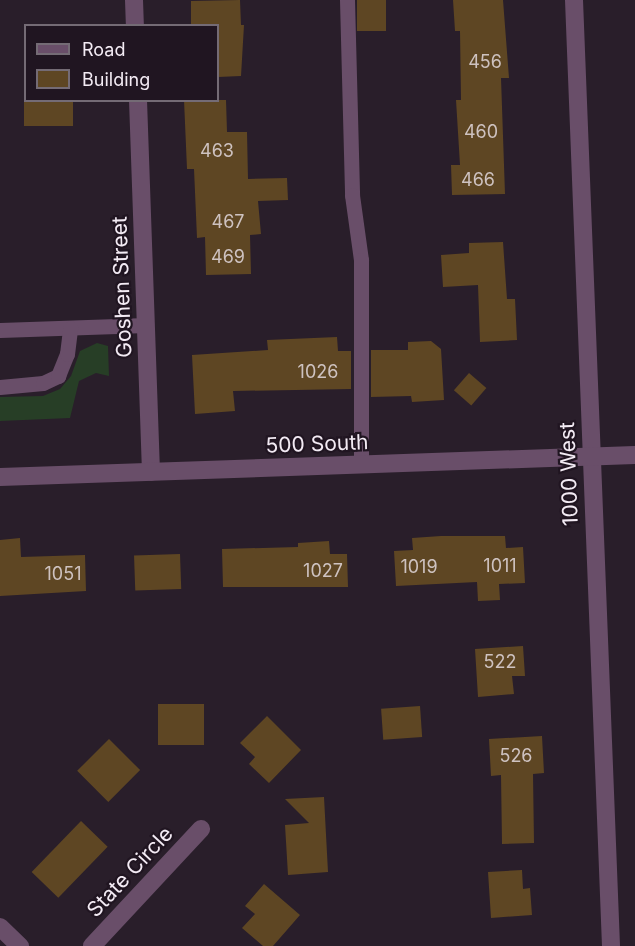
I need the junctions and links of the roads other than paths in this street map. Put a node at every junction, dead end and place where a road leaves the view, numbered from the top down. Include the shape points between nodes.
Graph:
1 (134, 0) edge
2 (347, 0) edge
3 (574, 0) edge
4 (135, 24) edge
5 (138, 102) edge
6 (146, 325) junction
7 (70, 328) junction
8 (0, 330) edge
9 (0, 387) edge
10 (635, 455) edge
11 (591, 456) junction
12 (361, 465) junction
13 (151, 472) junction
14 (0, 477) edge
15 (201, 829) dead end
16 (0, 927) edge
17 (20, 946) edge
18 (92, 946) edge
19 (611, 946) edge

1 - 4 street
2 - 12 lane via 352,195 361,260
3 - 11 street, 1000 West
5 - 6 street, Goshen Street
6 - 7 lane
6 - 13 street, Goshen Street
7 - 8 lane
7 - 9 lane via 66,361 58,376 43,383
10 - 11 street, 500 South
11 - 12 street, 500 South
11 - 19 street, 1000 West
12 - 13 street, 500 South
13 - 14 street, 500 South
15 - 18 street, State Circle
16 - 17 street

